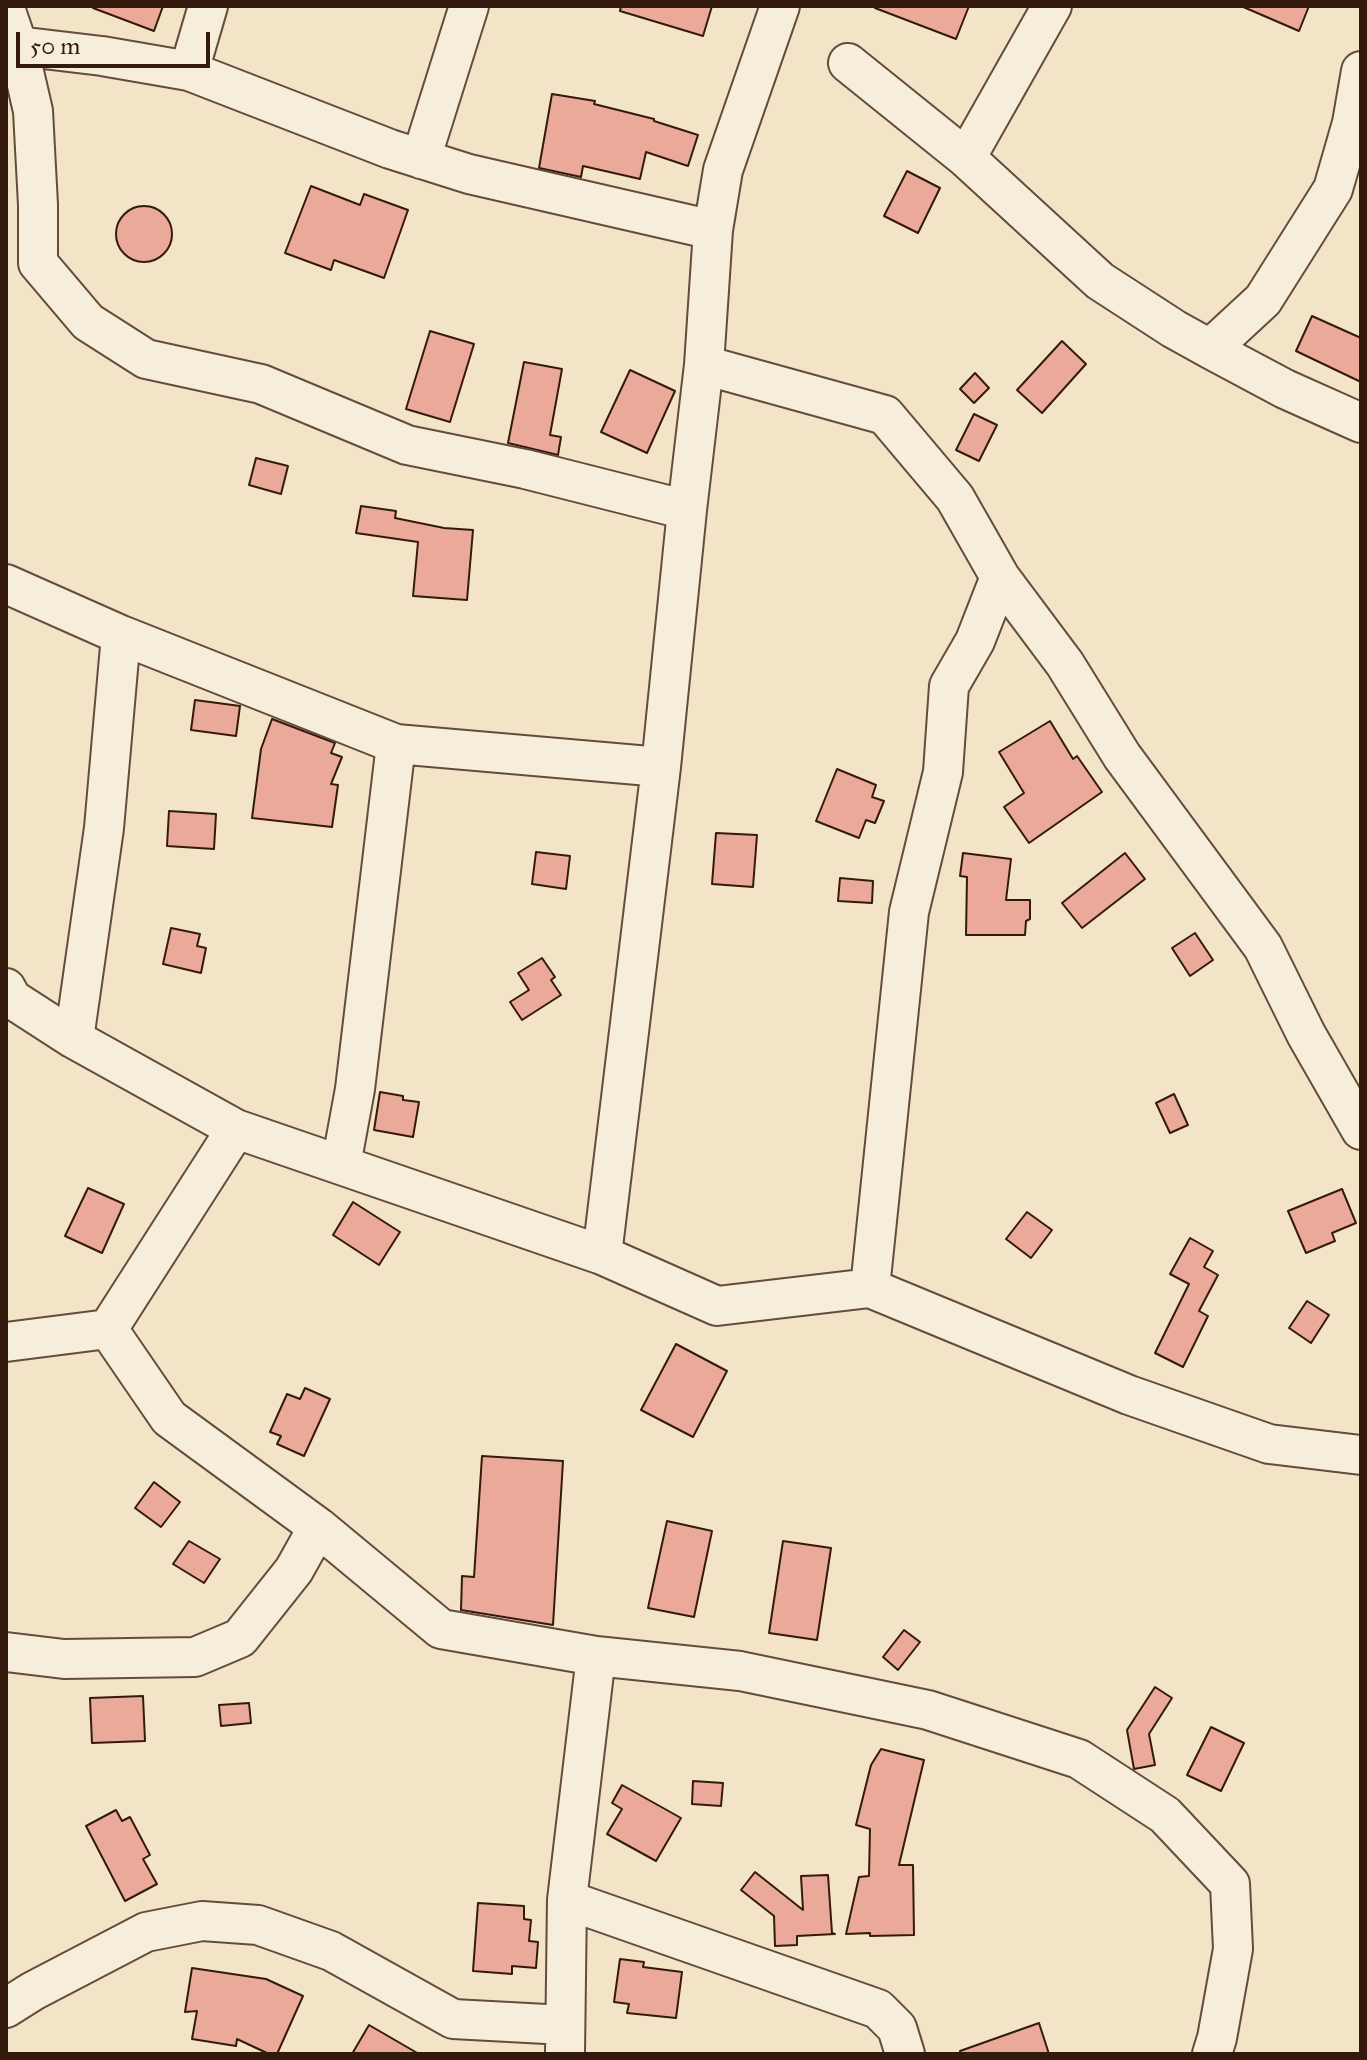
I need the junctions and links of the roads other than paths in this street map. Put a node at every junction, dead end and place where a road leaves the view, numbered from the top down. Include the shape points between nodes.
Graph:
1 (208, 6) edge
2 (469, 6) edge
3 (780, 6) edge
4 (1052, 6) edge
5 (12, 29) edge
6 (848, 63) dead end
7 (189, 71) junction
8 (1361, 71) edge
9 (1357, 124) edge
10 (966, 158) junction
11 (421, 159) junction
12 (713, 230) junction
13 (1210, 349) junction
14 (704, 365) junction
15 (1361, 423) edge
16 (687, 510) junction
17 (1000, 577) junction
18 (6, 584) edge
19 (121, 635) junction
20 (396, 744) junction
21 (661, 767) junction
22 (6, 988) edge
23 (74, 1039) junction
24 (236, 1129) junction
25 (1361, 1130) edge
26 (341, 1165) junction
27 (602, 1255) junction
28 (870, 1288) junction
29 (108, 1329) junction
30 (6, 1342) edge
31 (1361, 1455) edge
32 (318, 1527) junction
33 (6, 1652) edge
34 (596, 1656) junction
35 (567, 1900) junction
36 (6, 2008) edge
37 (565, 2039) edge
38 (905, 2054) edge
39 (1212, 2054) edge

1 - 7 street
2 - 11 street
3 - 12 street via 723,170
4 - 10 street
5 - 7 street via 102,56
5 - 16 street via 33,111 38,263 88,322 146,359 261,384 407,445
6 - 10 street
7 - 11 street
8 - 9 street
9 - 13 street via 1333,189 1263,300
10 - 13 street via 1100,281
11 - 12 street
12 - 14 street
13 - 15 street
14 - 16 street
14 - 17 street via 885,415 955,498
16 - 21 street
17 - 25 street via 1065,664 1122,756 1263,947
17 - 28 street via 975,641 949,686 943,772 909,912
18 - 19 street
19 - 20 street
19 - 23 street via 104,828
20 - 21 street
20 - 26 street via 355,1089
21 - 27 street
22 - 23 street via 12,999
23 - 24 street
24 - 26 street
24 - 29 street
26 - 27 street
27 - 28 street via 717,1306
28 - 31 street via 1129,1395 1269,1444
29 - 30 street
29 - 32 street via 169,1418
32 - 33 street via 294,1570 240,1638 195,1657 64,1659
32 - 34 street via 441,1629
34 - 35 street
34 - 39 street via 740,1671 928,1710 1079,1759 1165,1815 1230,1884 1233,1949
35 - 37 street
35 - 38 street via 878,2009 897,2028
36 - 37 street via 146,1932 202,1921 258,1925 331,1951 453,2019

